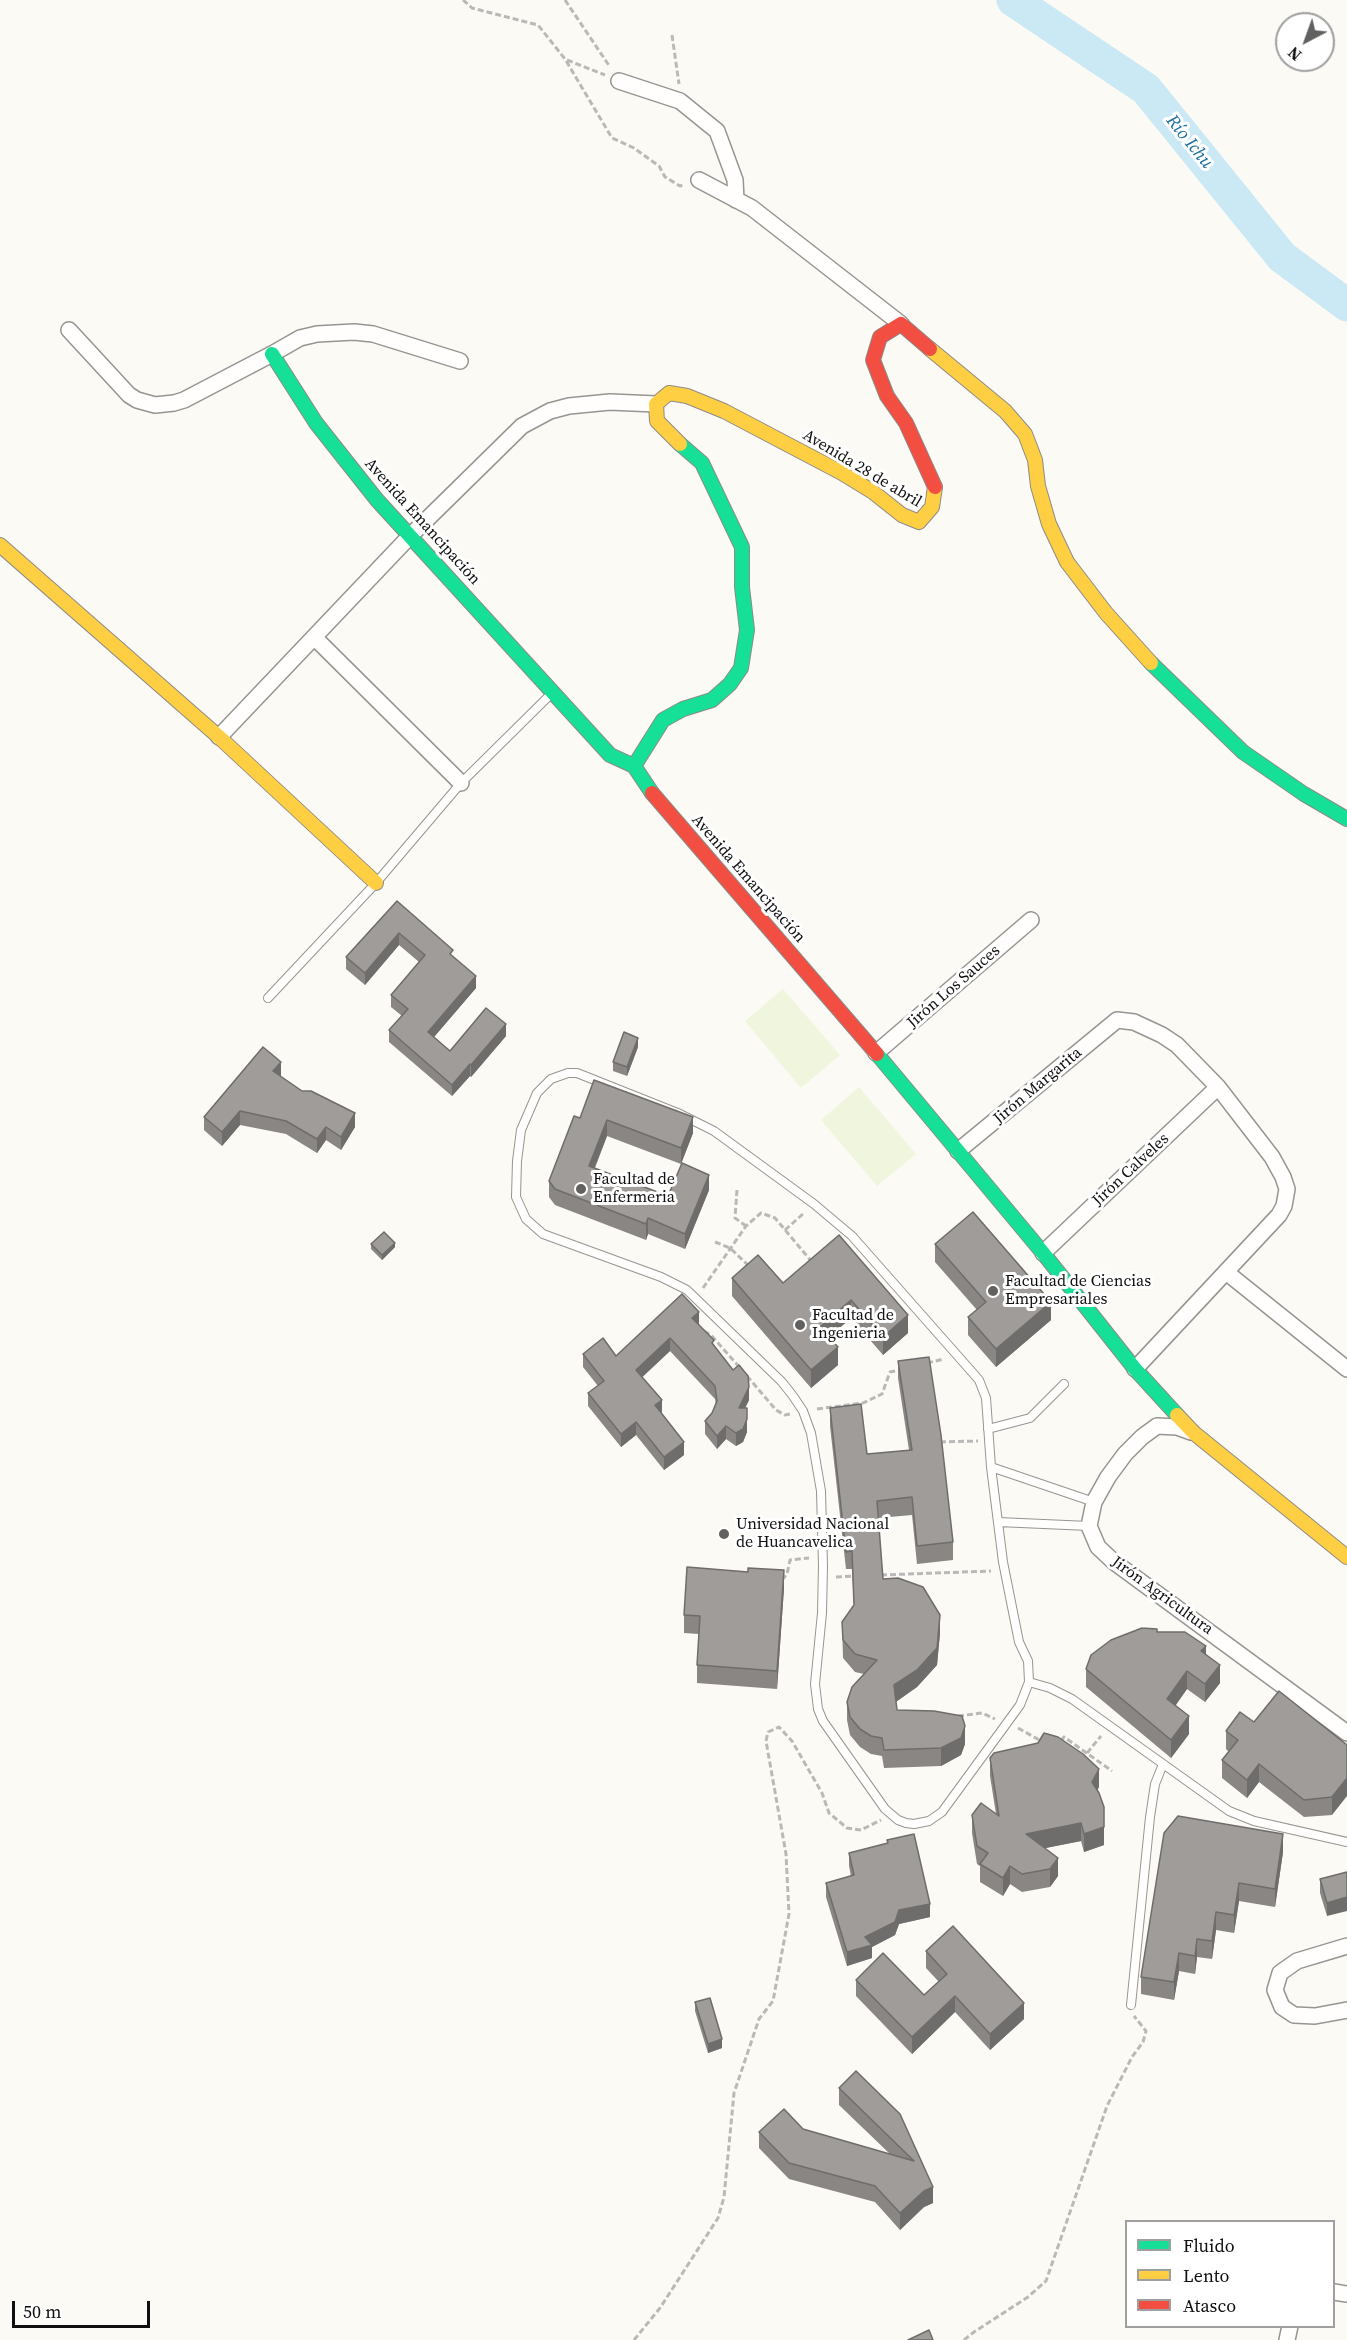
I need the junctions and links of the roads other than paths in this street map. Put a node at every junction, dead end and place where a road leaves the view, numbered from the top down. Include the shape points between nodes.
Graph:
1 (619, 81) road end
2 (699, 180) road end
3 (735, 200) junction
4 (901, 324) junction
5 (69, 330) dead end
6 (272, 354) junction
7 (460, 361) dead end
8 (656, 404) junction
9 (411, 536) junction
10 (0, 545) edge
11 (314, 637) junction
12 (554, 691) junction
13 (219, 737) junction
14 (634, 766) junction
15 (461, 783) junction
16 (1347, 819) edge
17 (376, 883) junction
18 (1031, 920) dead end
19 (268, 998) dead end
20 (876, 1053) junction
21 (1218, 1087) junction
22 (958, 1151) junction
23 (1043, 1253) junction
24 (1226, 1272) junction
25 (1136, 1369) junction
26 (1347, 1369) edge
27 (1064, 1384) dead end
28 (988, 1429) junction
29 (1194, 1434) junction
30 (991, 1467) junction
31 (1094, 1502) junction
32 (998, 1522) junction
33 (1089, 1526) junction
34 (1347, 1557) edge
35 (1029, 1682) junction
36 (1345, 1729) edge
37 (1163, 1764) junction
38 (1347, 1842) edge
39 (1347, 1946) edge
40 (1131, 2005) road end
41 (1347, 2010) edge

1 - 3 street via 680,101 717,131 735,180
2 - 3 street
3 - 4 street via 752,208
4 - 8 street, Avenida 28 de abril via 880,337 873,360 887,396 906,423 935,485 932,507 919,522 902,515 842,473 724,411 669,393
4 - 16 street via 1005,411 1025,434 1049,524 1067,562 1144,657 1243,752
5 - 6 street via 129,395 155,405 184,400
6 - 7 street via 300,338 354,332 392,339
6 - 9 street, Avenida Emancipación via 346,463
8 - 9 street via 587,404 535,417
8 - 14 street via 657,421 702,463 742,547 747,630 741,668 730,684 712,700 663,720
9 - 11 street
9 - 12 street, Avenida Emancipación
10 - 13 street
11 - 13 street
11 - 15 street
12 - 14 street, Avenida Emancipación via 610,754
12 - 15 lane
13 - 17 street
14 - 20 street, Avenida Emancipación via 647,787
15 - 17 lane
17 - 19 lane
18 - 20 street, Jirón Los Sauces
20 - 22 street, Avenida Emancipación
21 - 22 street, Jirón Margarita via 1162,1035 1134,1022 1117,1020
21 - 23 street, Jirón Calveles
21 - 24 street via 1272,1157 1287,1189 1279,1215
22 - 23 street, Avenida Emancipación
23 - 25 street, Avenida Emancipación
24 - 25 street
24 - 26 street
25 - 29 street, Avenida Emancipación
27 - 28 lane via 1030,1418
28 - 30 lane
28 - 35 lane via 987,1398 979,1380 852,1236 814,1204 714,1131 680,1114 577,1073 560,1076 537,1092 518,1145 516,1197 526,1219 543,1234 661,1277 697,1298 782,1382 803,1411 821,1491 823,1577 815,1684 818,1709 891,1815 914,1824 929,1821 942,1812 1020,1705
29 - 31 street via 1177,1427 1156,1426 1125,1454
29 - 34 street, Avenida Emancipación
30 - 31 lane
30 - 32 lane
31 - 33 street
32 - 33 lane
32 - 35 lane via 1019,1642 1028,1661
33 - 36 street, Jirón Agricultura via 1098,1547 1114,1562
35 - 37 lane via 1061,1693
37 - 38 lane via 1242,1817
37 - 40 lane via 1155,1784
39 - 41 street via 1298,1961 1280,1973 1275,1990 1282,2007 1294,2015

